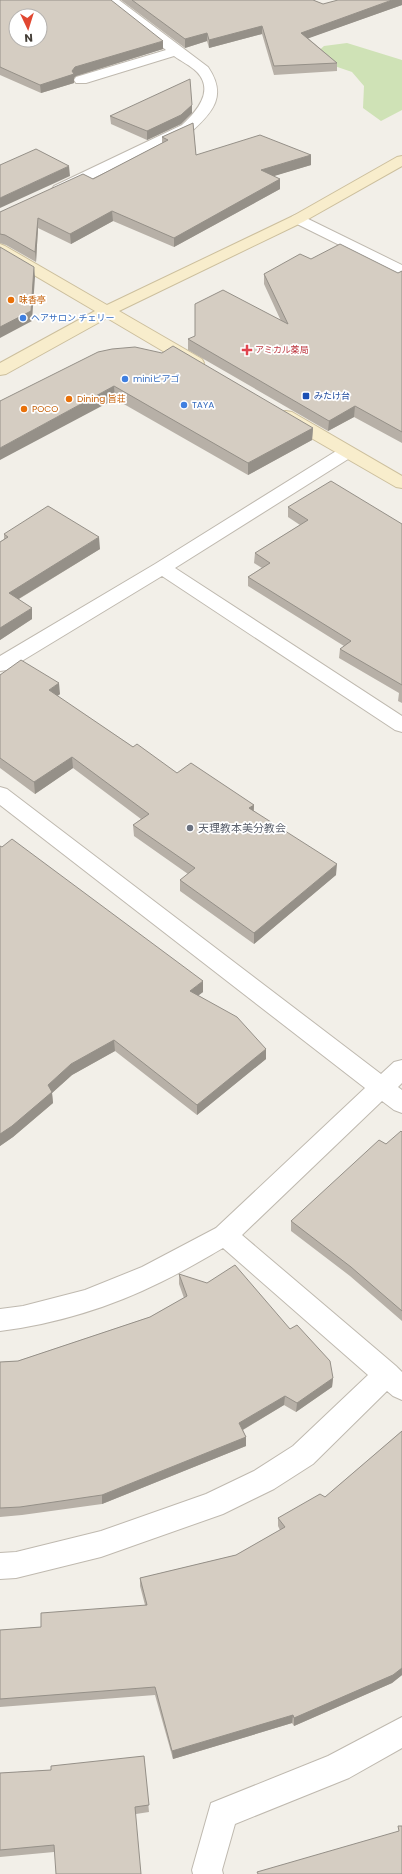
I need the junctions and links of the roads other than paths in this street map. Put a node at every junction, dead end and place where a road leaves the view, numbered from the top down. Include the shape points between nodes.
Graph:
1 (111, 0) edge
2 (176, 51) junction
3 (81, 80) edge
4 (402, 160) edge
5 (43, 196) edge
6 (298, 219) junction
7 (0, 249) edge
8 (402, 271) edge
9 (107, 311) junction
10 (0, 370) edge
11 (209, 370) edge
12 (270, 406) edge
13 (347, 452) junction
14 (402, 483) edge
15 (162, 568) junction
16 (0, 665) edge
17 (402, 725) edge
18 (0, 794) edge
19 (402, 1069) edge
20 (381, 1087) junction
21 (402, 1104) edge
22 (225, 1234) junction
23 (0, 1320) edge
24 (395, 1381) edge
25 (0, 1566) edge
26 (402, 1732) edge
27 (208, 1874) edge

1 - 2 street
2 - 3 street
2 - 5 street via 203,70 210,83 211,96 202,114 187,128
4 - 6 street
6 - 8 street
6 - 9 street
7 - 9 street
9 - 10 street
9 - 11 street
12 - 13 street
13 - 14 street
13 - 15 street
15 - 16 street
15 - 17 street
18 - 20 street
19 - 20 street
20 - 21 street
20 - 22 street
22 - 23 street via 151,1275 87,1301
22 - 24 street
24 - 25 street via 303,1455 264,1480 213,1505 108,1542 16,1565
26 - 27 street via 338,1767 222,1814

